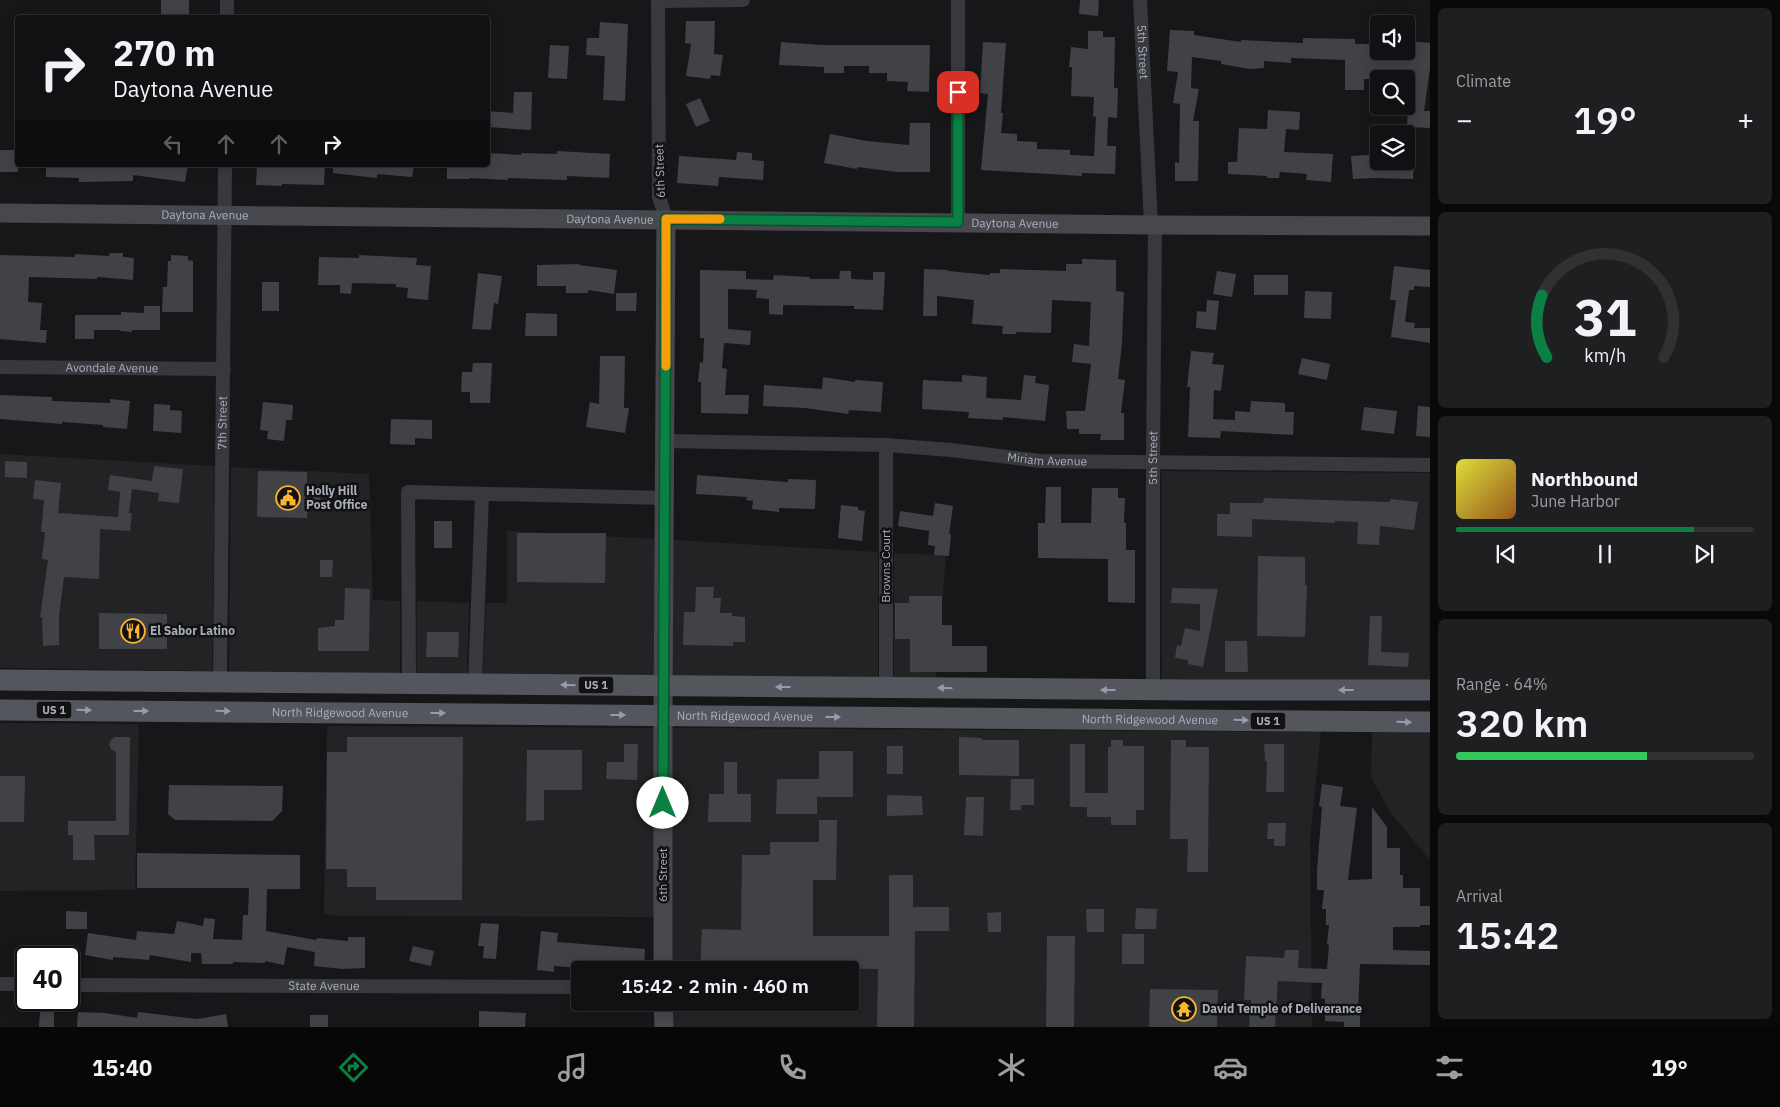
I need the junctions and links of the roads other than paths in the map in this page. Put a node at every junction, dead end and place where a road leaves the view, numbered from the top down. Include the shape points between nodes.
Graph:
1 (227, 0) edge
2 (658, 0) edge
3 (743, 0) edge
4 (958, 0) edge
5 (1140, 0) edge
6 (227, 15) edge
7 (225, 167) edge
8 (0, 213) edge
9 (224, 214) junction
10 (666, 219) junction
11 (958, 222) junction
12 (1153, 224) junction
13 (1430, 226) edge
14 (0, 366) edge
15 (224, 369) junction
16 (666, 441) junction
17 (886, 445) junction
18 (1153, 463) junction
19 (1430, 465) edge
20 (482, 494) junction
21 (665, 498) junction
22 (0, 680) edge
23 (220, 681) junction
24 (409, 683) junction
25 (475, 684) junction
26 (663, 686) junction
27 (886, 687) junction
28 (1153, 690) junction
29 (1192, 690) junction
30 (1430, 690) edge
31 (0, 710) edge
32 (174, 711) junction
33 (662, 715) junction
34 (1105, 719) junction
35 (1155, 720) junction
36 (1430, 722) edge
37 (663, 961) edge
38 (0, 984) edge
39 (15, 984) edge
40 (80, 985) edge
41 (571, 987) edge
42 (664, 1011) edge
43 (664, 1027) edge

1 - 6 street
2 - 3 street
2 - 10 street, 6th Street via 658,197
4 - 11 street
5 - 12 street, 5th Street
7 - 9 street, 7th Street
8 - 9 street, Daytona Avenue
9 - 10 street, Daytona Avenue
9 - 15 street, 7th Street
10 - 11 street, Daytona Avenue
10 - 16 street, 6th Street
11 - 12 street, Daytona Avenue
12 - 13 street, Daytona Avenue
12 - 18 street, 5th Street
14 - 15 street, Avondale Avenue
15 - 23 street, 7th Street
16 - 17 street, Miriam Avenue
16 - 21 street, 6th Street
17 - 18 street, Miriam Avenue via 1036,461
17 - 27 street, Browns Court
18 - 19 street, Miriam Avenue
18 - 28 street, 5th Street
20 - 21 street
20 - 24 street via 408,492
20 - 25 street
21 - 26 street, 6th Street
22 - 23 main road, US 1
23 - 24 main road, US 1
23 - 32 main road via 204,697
24 - 25 main road, US 1
26 -> 25 main road, US 1
27 -> 26 main road, US 1
26 - 33 street, 6th Street
28 -> 27 main road, US 1
28 - 29 main road, US 1
28 - 34 main road via 1136,704
30 -> 29 main road, US 1
29 - 35 main road via 1170,703
31 -> 32 main road, North Ridgewood Avenue / US 1
32 -> 33 main road, North Ridgewood Avenue / US 1
33 -> 34 main road, North Ridgewood Avenue / US 1
33 - 37 street, 6th Street
34 - 35 main road, North Ridgewood Avenue / US 1
35 -> 36 main road, North Ridgewood Avenue / US 1
38 - 39 street
40 - 41 street, State Avenue
42 - 43 street

